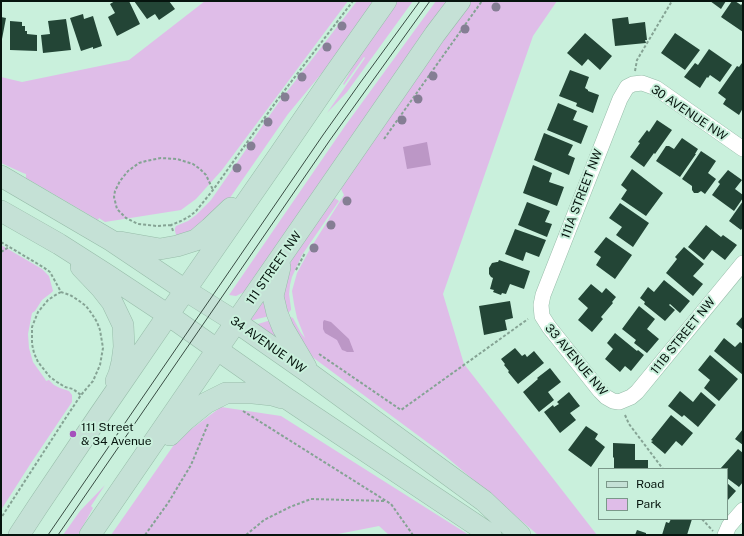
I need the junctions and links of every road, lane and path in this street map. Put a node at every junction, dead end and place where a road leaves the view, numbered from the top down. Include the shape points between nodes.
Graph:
1 (353, 1) edge
2 (386, 1) edge
3 (460, 1) edge
4 (482, 1) edge
5 (672, 1) edge
6 (634, 84) junction
7 (381, 144) dead end
8 (743, 149) edge
9 (280, 154) junction
10 (1, 176) edge
11 (213, 190) junction
12 (1, 210) edge
13 (171, 225) junction
14 (174, 235) dead end
15 (112, 241) junction
16 (1, 242) edge
17 (59, 244) junction
18 (9, 247) junction
19 (309, 247) dead end
20 (1, 252) edge
21 (283, 256) junction
22 (743, 263) edge
23 (294, 275) dead end
24 (185, 290) junction
25 (60, 292) junction
26 (541, 310) junction
27 (168, 315) junction
28 (236, 322) junction
29 (315, 349) dead end
30 (218, 350) junction
31 (309, 373) junction
32 (81, 395) junction
33 (288, 400) junction
34 (619, 402) junction
35 (242, 410) dead end
36 (98, 417) junction
37 (209, 422) dead end
38 (139, 465) junction
39 (662, 468) edge
40 (387, 501) junction
41 (743, 510) edge
42 (1, 518) edge
43 (703, 520) edge
44 (19, 535) edge
45 (90, 535) edge
46 (145, 535) edge
47 (246, 535) edge
48 (412, 535) edge
49 (491, 535) edge
50 (520, 535) edge
51 (716, 535) edge
52 (725, 535) edge

1 - 11 path
2 - 9 main road
3 - 21 main road, 111 STREET NW
4 - 7 path
5 - 6 path via 637,60
6 - 8 street, 30 AVENUE NW via 642,83 656,88
6 - 26 street, 111A STREET NW via 627,87 620,99 541,299
9 - 15 main road via 233,207 196,240 160,249
9 - 24 main road
10 - 15 main road, 34 AVENUE NW
11 - 13 path via 196,211
11 - 13 path via 200,169 177,159 146,160 128,171 115,191 117,209 126,218 138,224
12 - 17 main road
13 - 14 path
15 - 24 main road, 34 AVENUE NW
16 - 18 path
17 - 27 main road
17 - 36 main road via 101,288 112,302 123,325 124,347 119,374
18 - 20 path
18 - 25 path via 50,272
19 - 23 path
21 - 28 main road, 111 STREET NW
21 - 31 main road via 273,296 284,328
22 - 34 street, 111B STREET NW via 637,392
24 - 27 main road
24 - 28 main road, 34 AVENUE NW
25 - 32 path via 70,295 86,306 97,322 102,339 99,369
25 - 32 path via 48,300 38,312 32,327 32,344 38,362 50,377
26 - 29 path via 402,410
26 - 34 street, 33 AVENUE NW via 549,327 600,391 609,399
27 - 30 main road
27 - 36 main road
28 - 30 main road, 111 STREET NW
28 - 31 main road, 34 AVENUE NW
30 - 33 main road
30 - 38 main road, 111 STREET NW
31 - 50 main road, 34 AVENUE NW via 484,501
32 - 42 path
33 - 38 main road via 272,395 226,393 185,420
33 - 49 main road
34 - 39 path via 629,424
35 - 40 path
36 - 44 main road
37 - 46 path via 191,465
38 - 45 main road, 111 STREET NW
40 - 47 path via 311,499 264,520
40 - 48 path
41 - 52 street via 729,526
43 - 51 path

